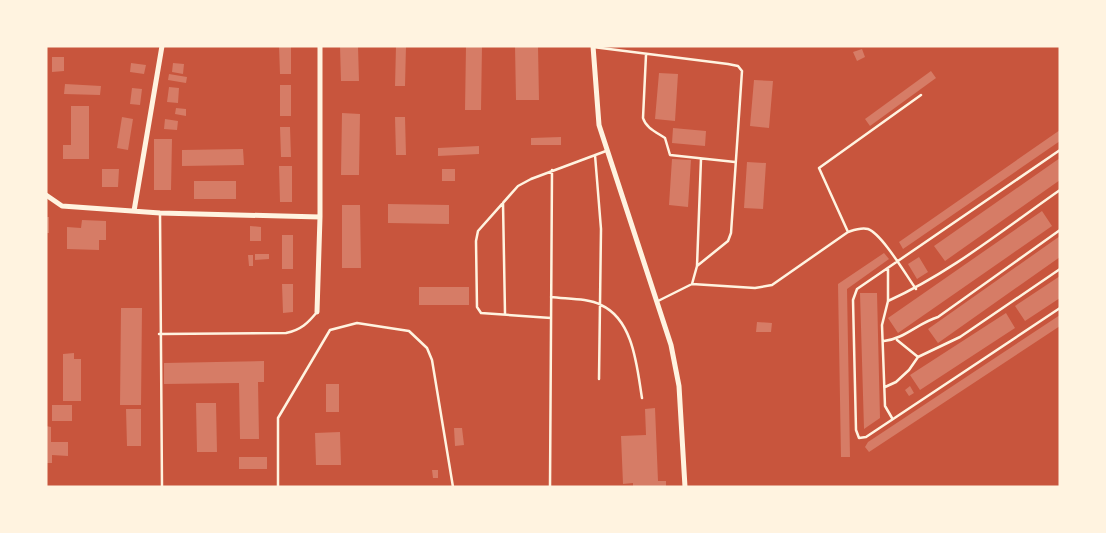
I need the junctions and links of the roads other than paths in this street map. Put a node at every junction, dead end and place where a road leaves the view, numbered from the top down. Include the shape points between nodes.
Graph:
1 (162, 46) edge
2 (320, 46) edge
3 (593, 46) edge
4 (646, 55) junction
5 (921, 95) dead end
6 (1060, 150) edge
7 (606, 151) junction
8 (595, 155) junction
9 (701, 159) junction
10 (735, 162) junction
11 (552, 170) junction
12 (1060, 190) edge
13 (46, 195) edge
14 (503, 203) junction
15 (134, 211) junction
16 (160, 213) junction
17 (320, 218) junction
18 (1060, 230) edge
19 (848, 232) junction
20 (897, 263) junction
21 (697, 266) junction
22 (888, 269) junction
23 (1060, 269) edge
24 (692, 284) junction
25 (916, 289) junction
26 (551, 297) junction
27 (657, 301) junction
28 (888, 301) junction
29 (600, 304) junction
30 (1060, 308) edge
31 (317, 312) joint
32 (504, 313) junction
33 (551, 318) junction
34 (159, 334) junction
35 (884, 340) junction
36 (897, 340) junction
37 (918, 357) junction
38 (600, 379) dead end
39 (885, 387) junction
40 (642, 398) dead end
41 (892, 418) junction
42 (162, 487) edge
43 (278, 487) edge
44 (453, 487) edge
45 (550, 487) edge
46 (685, 487) edge

1 - 15 street
2 - 17 street
3 - 4 lane
3 - 7 street via 599,125
4 - 9 lane via 645,124 665,138 670,155
4 - 10 lane via 738,66 742,71
5 - 19 lane via 819,168
6 - 20 lane
7 - 8 lane
7 - 27 street
8 - 11 lane
8 - 29 lane via 601,229
9 - 10 lane
9 - 21 lane
10 - 21 lane via 731,233 728,241
11 - 14 lane via 518,186
11 - 26 lane
12 - 25 lane
13 - 15 street via 62,206
14 - 32 lane
14 - 32 lane via 478,231 476,241 477,307 481,312
15 - 16 street
16 - 17 street
16 - 34 lane
17 - 31 street
18 - 36 lane via 938,317 925,321
19 - 20 lane via 860,228 869,230
19 - 24 lane via 772,284 755,288
20 - 22 lane
20 - 25 lane
21 - 24 lane
22 - 28 lane
22 - 41 lane via 857,290 853,300 856,430 859,438 866,437
23 - 37 lane via 960,337
24 - 27 lane
25 - 28 lane
26 - 29 lane
26 - 33 lane
27 - 46 street via 671,345 679,386
28 - 35 lane via 882,325
29 - 38 lane
29 - 40 lane via 614,313 624,328 635,356
30 - 41 lane
31 - 34 lane via 305,326 286,333
32 - 33 lane
33 - 45 lane
34 - 42 lane
35 - 36 lane
35 - 39 lane
36 - 37 lane
37 - 39 lane via 896,382
39 - 41 lane via 885,406
43 - 44 lane via 278,418 330,330 357,323 409,331 427,348 432,360

